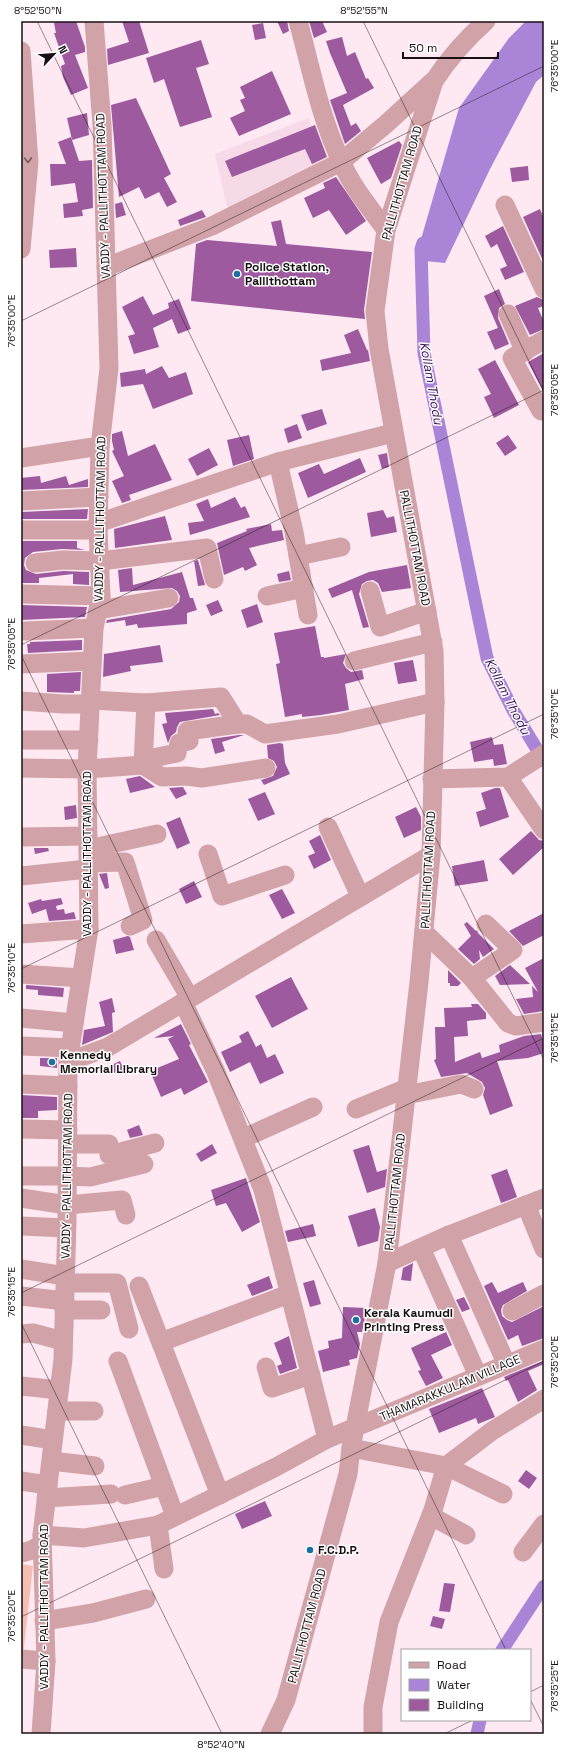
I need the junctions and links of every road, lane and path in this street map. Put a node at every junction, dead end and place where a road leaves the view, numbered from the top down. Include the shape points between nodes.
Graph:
1 (94, 21) edge
2 (298, 21) edge
3 (486, 21) edge
4 (21, 51) edge
5 (434, 81) junction
6 (341, 162) junction
7 (505, 205) dead end
8 (386, 230) junction
9 (21, 249) edge
10 (106, 267) junction
11 (544, 289) edge
12 (508, 314) dead end
13 (544, 340) edge
14 (524, 352) junction
15 (541, 412) dead end
16 (393, 433) junction
17 (100, 446) junction
18 (21, 458) edge
19 (278, 462) junction
20 (99, 497) junction
21 (21, 501) edge
22 (98, 527) junction
23 (21, 530) edge
24 (341, 547) dead end
25 (298, 556) junction
26 (100, 560) junction
27 (35, 563) dead end
28 (214, 579) dead end
29 (304, 588) junction
30 (370, 591) dead end
31 (21, 594) edge
32 (267, 596) dead end
33 (169, 598) dead end
34 (97, 611) junction
35 (427, 611) junction
36 (308, 615) dead end
37 (24, 631) dead end
38 (433, 642) junction
39 (92, 661) junction
40 (354, 661) dead end
41 (21, 664) edge
42 (21, 701) edge
43 (90, 702) junction
44 (436, 702) junction
45 (146, 703) junction
46 (238, 724) junction
47 (21, 740) edge
48 (89, 740) junction
49 (544, 754) edge
50 (143, 763) junction
51 (21, 768) edge
52 (266, 768) dead end
53 (87, 769) junction
54 (512, 775) junction
55 (432, 779) junction
56 (328, 827) dead end
57 (544, 830) edge
58 (157, 834) dead end
59 (21, 837) edge
60 (88, 854) junction
61 (208, 854) dead end
62 (430, 855) junction
63 (285, 875) dead end
64 (21, 876) edge
65 (360, 896) junction
66 (486, 924) dead end
67 (130, 926) dead end
68 (89, 929) junction
69 (424, 932) junction
70 (21, 934) edge
71 (156, 940) dead end
72 (21, 974) edge
73 (81, 978) junction
74 (472, 978) junction
75 (186, 1000) junction
76 (21, 1018) edge
77 (544, 1022) edge
78 (74, 1024) junction
79 (21, 1046) edge
80 (70, 1055) junction
81 (21, 1084) edge
82 (68, 1086) junction
83 (474, 1089) dead end
84 (406, 1092) junction
85 (313, 1107) dead end
86 (356, 1109) dead end
87 (21, 1129) edge
88 (68, 1137) junction
89 (244, 1138) junction
90 (155, 1143) dead end
91 (144, 1164) dead end
92 (21, 1176) edge
93 (68, 1176) junction
94 (21, 1198) edge
95 (544, 1198) edge
96 (67, 1205) junction
97 (526, 1205) junction
98 (126, 1215) dead end
99 (21, 1226) edge
100 (66, 1228) junction
101 (449, 1235) junction
102 (422, 1248) junction
103 (544, 1249) edge
104 (387, 1263) junction
105 (21, 1269) edge
106 (139, 1286) dead end
107 (65, 1292) junction
108 (290, 1294) junction
109 (544, 1294) edge
110 (21, 1296) edge
111 (101, 1310) dead end
112 (512, 1311) dead end
113 (128, 1329) dead end
114 (21, 1334) edge
115 (63, 1341) junction
116 (161, 1342) junction
117 (544, 1349) edge
118 (118, 1361) dead end
119 (506, 1363) junction
120 (266, 1367) dead end
121 (310, 1375) junction
122 (478, 1376) junction
123 (21, 1386) edge
124 (59, 1390) junction
125 (544, 1399) edge
126 (57, 1411) junction
127 (94, 1411) dead end
128 (356, 1427) junction
129 (21, 1435) edge
130 (327, 1439) junction
131 (53, 1440) junction
132 (351, 1448) junction
133 (51, 1461) junction
134 (95, 1466) dead end
135 (446, 1466) junction
136 (21, 1481) edge
137 (164, 1486) junction
138 (47, 1492) junction
139 (503, 1494) dead end
140 (220, 1495) junction
141 (175, 1516) junction
142 (431, 1516) junction
143 (544, 1524) edge
144 (158, 1525) junction
145 (466, 1535) dead end
146 (42, 1539) junction
147 (523, 1552) dead end
148 (21, 1553) edge
149 (164, 1569) dead end
150 (146, 1599) dead end
151 (44, 1621) junction
152 (21, 1659) edge
153 (46, 1661) junction
154 (41, 1734) edge
155 (270, 1734) edge
156 (373, 1734) edge

1 - 10 street, VADDY - PALLITHOTTAM ROAD via 102,125
2 - 6 street via 323,115
3 - 5 street, PALLITHOTTAM ROAD via 466,39
4 -> 9 street via 29,162
5 - 6 street
5 - 8 street, PALLITHOTTAM ROAD
6 - 8 street via 357,191
6 - 10 street via 212,226
7 - 11 street
8 - 16 street, PALLITHOTTAM ROAD via 375,311 378,349
10 - 17 street, VADDY - PALLITHOTTAM ROAD via 109,368
12 - 14 street
13 - 14 street
14 - 15 street via 512,358
16 - 19 street
16 - 35 street, PALLITHOTTAM ROAD
17 - 18 street
17 - 20 street, VADDY - PALLITHOTTAM ROAD
19 - 22 street
19 - 25 street
20 - 21 street
20 - 22 street, VADDY - PALLITHOTTAM ROAD
22 - 23 street
22 - 26 street, VADDY - PALLITHOTTAM ROAD
24 - 25 street
25 - 29 street
26 - 27 street
26 - 28 street via 207,548
26 - 34 street, VADDY - PALLITHOTTAM ROAD
29 - 32 street
29 - 36 street
30 - 35 street via 380,627
31 - 34 street
33 - 34 street
34 - 37 street
34 - 39 street, VADDY - PALLITHOTTAM ROAD
35 - 38 street, PALLITHOTTAM ROAD
38 - 40 street
38 - 44 street, PALLITHOTTAM ROAD
39 - 41 street
39 - 43 street, VADDY - PALLITHOTTAM ROAD
42 - 43 street via 63,704
43 - 45 street
43 - 48 street, VADDY - PALLITHOTTAM ROAD
44 - 46 street via 338,724 265,734 247,724
44 - 55 street, PALLITHOTTAM ROAD
45 - 46 street via 221,698
45 - 50 street
46 - 50 street via 187,731 189,741 179,743 177,753
47 - 48 street
48 - 53 street, VADDY - PALLITHOTTAM ROAD
49 - 54 street
50 - 52 street via 162,778 202,778
50 - 53 street
51 - 53 street
53 - 60 street, VADDY - PALLITHOTTAM ROAD
54 - 55 street
54 - 57 street
55 - 62 street, PALLITHOTTAM ROAD
56 - 65 street
58 - 60 street
59 - 60 street
60 - 64 street
60 - 67 street via 125,862 143,920
60 - 68 street, VADDY - PALLITHOTTAM ROAD
61 - 63 street via 222,896
62 - 65 street
62 - 69 street, PALLITHOTTAM ROAD
65 - 75 street
66 - 74 street via 513,950
68 - 70 street
68 - 73 street, VADDY - PALLITHOTTAM ROAD
69 - 74 street
69 - 84 street, PALLITHOTTAM ROAD
71 - 75 street
72 - 73 street
73 - 78 street, VADDY - PALLITHOTTAM ROAD
74 - 77 street via 508,1023 516,1026
75 - 80 street via 108,1047
75 - 89 street
76 - 78 street
78 - 80 street, VADDY - PALLITHOTTAM ROAD
79 - 80 street
80 - 82 street, VADDY - PALLITHOTTAM ROAD
81 - 82 street
82 - 88 street, VADDY - PALLITHOTTAM ROAD
83 - 84 street via 461,1084
84 - 86 street
84 - 104 street, PALLITHOTTAM ROAD
85 - 89 street
87 - 88 street
88 - 90 street via 108,1144 109,1155
88 - 93 street, VADDY - PALLITHOTTAM ROAD
89 - 108 street via 263,1190
91 - 93 street via 90,1177
92 - 93 street
93 - 96 street, VADDY - PALLITHOTTAM ROAD
94 - 96 street
95 - 97 street
96 - 98 street via 122,1200
96 - 100 street, VADDY - PALLITHOTTAM ROAD
97 - 101 street
97 - 103 street
99 - 100 street
100 - 107 street, VADDY - PALLITHOTTAM ROAD
101 - 102 street
101 - 119 street
102 - 104 street
102 - 122 street
104 - 128 street, PALLITHOTTAM ROAD
105 - 107 street
106 - 116 street
107 - 110 street
107 - 111 street
107 - 113 street via 116,1283
107 - 115 street, VADDY - PALLITHOTTAM ROAD
108 - 116 street
108 - 121 street
109 - 112 street
114 - 115 street via 33,1333
115 - 124 street, VADDY - PALLITHOTTAM ROAD
116 - 140 street
117 - 119 street, THAMARAKKULAM VILLAGE
118 - 137 street
119 - 122 street, THAMARAKKULAM VILLAGE
120 - 121 street via 272,1388
121 - 130 street
122 - 128 street, THAMARAKKULAM VILLAGE
123 - 124 street
124 - 126 street, VADDY - PALLITHOTTAM ROAD
125 - 135 street via 492,1431
126 - 127 street
126 - 131 street, VADDY - PALLITHOTTAM ROAD
128 - 130 street, THAMARAKKULAM VILLAGE
128 - 132 street, PALLITHOTTAM ROAD
129 - 131 street
130 - 140 street, THAMARAKKULAM VILLAGE
131 - 133 street, VADDY - PALLITHOTTAM ROAD
132 - 135 street
132 - 155 street, PALLITHOTTAM ROAD via 348,1474 286,1700
133 - 134 street
133 - 138 street, VADDY - PALLITHOTTAM ROAD
135 - 139 street
135 - 142 street
136 - 138 street
137 - 138 street via 118,1494
137 - 141 street
138 - 146 street, VADDY - PALLITHOTTAM ROAD
140 - 141 street, THAMARAKKULAM VILLAGE
141 - 144 street, THAMARAKKULAM VILLAGE
142 - 145 street
142 - 156 street via 389,1622 373,1707
143 - 147 street
144 - 146 street, THAMARAKKULAM VILLAGE via 84,1538
144 - 149 street
146 - 148 street via 32,1550
146 - 151 street, VADDY - PALLITHOTTAM ROAD
150 - 151 street via 93,1613
151 - 153 street, VADDY - PALLITHOTTAM ROAD
152 - 153 street
153 - 154 street, VADDY - PALLITHOTTAM ROAD

